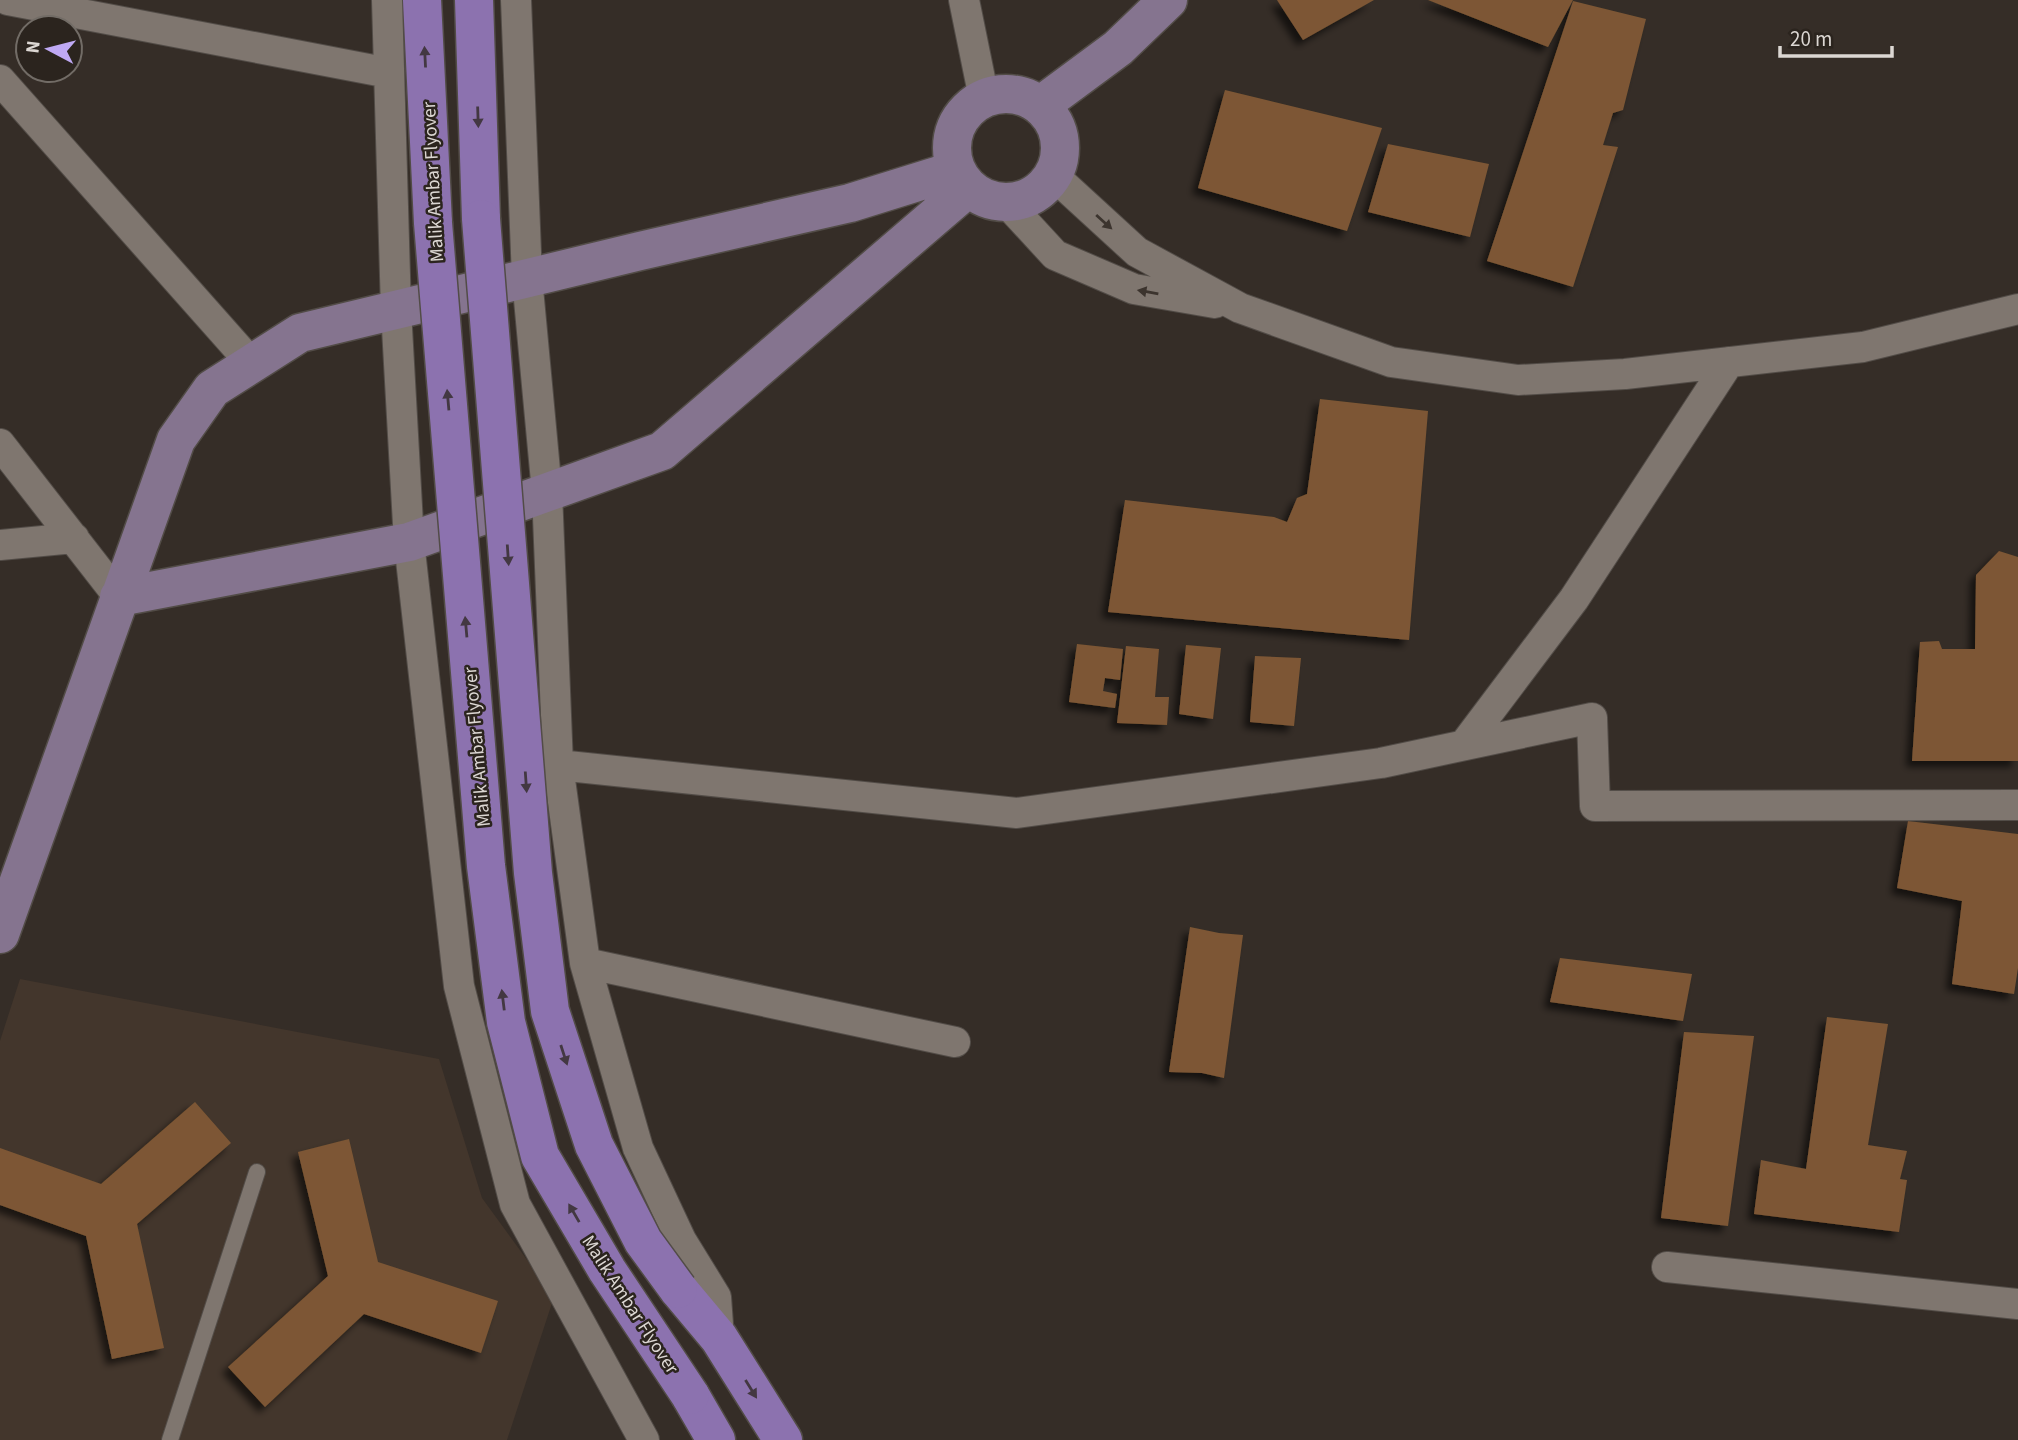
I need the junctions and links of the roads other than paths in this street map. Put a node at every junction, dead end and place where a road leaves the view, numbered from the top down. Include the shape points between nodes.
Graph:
1 (8, 0) edge
2 (387, 0) edge
3 (422, 0) edge
4 (474, 0) edge
5 (516, 0) edge
6 (964, 0) edge
7 (1168, 0) edge
8 (389, 73) junction
9 (0, 80) edge
10 (984, 98) junction
11 (1041, 105) junction
12 (1054, 176) junction
13 (962, 179) junction
14 (1007, 203) junction
15 (527, 278) junction
16 (1240, 308) junction
17 (2018, 309) edge
18 (396, 310) junction
19 (1729, 362) junction
20 (252, 364) junction
21 (0, 444) edge
22 (547, 492) junction
23 (74, 538) junction
24 (409, 542) junction
25 (0, 545) edge
26 (119, 597) junction
27 (1464, 745) junction
28 (558, 765) junction
29 (2018, 805) edge
30 (0, 934) edge
31 (586, 963) junction
32 (956, 1042) dead end
33 (257, 1172) dead end
34 (1667, 1267) dead end
35 (2018, 1304) edge
36 (719, 1338) junction
37 (170, 1440) edge
38 (644, 1440) edge
39 (716, 1440) edge
40 (783, 1440) edge

1 - 8 street
2 - 8 street
39 -> 3 main road, Malik Ambar Flyover, bridge via 540,1156 506,1022 481,812 433,223
4 -> 36 main road, bridge via 481,219 531,859 550,1010 594,1145 643,1241
5 - 15 street
6 - 10 street
7 - 11 street via 1118,48
8 - 18 street
9 - 20 street
10 - 11 street via 1004,93
10 - 13 street via 967,110 956,128 952,149
11 - 12 street via 1056,126 1061,151
12 - 14 street via 1034,195
12 -> 16 street via 1137,252
13 - 14 street via 986,200
13 - 15 street
13 - 22 street via 662,451
16 -> 14 street via 1134,289 1055,255
15 - 18 street
15 - 22 street
16 - 19 street via 1391,362 1518,380
17 - 19 street via 1863,347
18 - 20 street via 300,333
18 - 24 street
19 - 27 street via 1574,599
20 - 26 street via 212,389 176,440
21 - 23 street
22 - 24 street
22 - 28 street
23 - 25 street
23 - 26 street
24 - 26 street
24 - 38 street via 459,986 515,1204
26 - 30 street
27 - 28 street via 1381,763 1017,813
27 - 29 street via 1592,718 1595,806
28 - 31 street
31 - 32 street
31 - 36 street via 638,1148 681,1240 716,1297
33 - 37 lane
34 - 35 street
36 -> 40 main road

